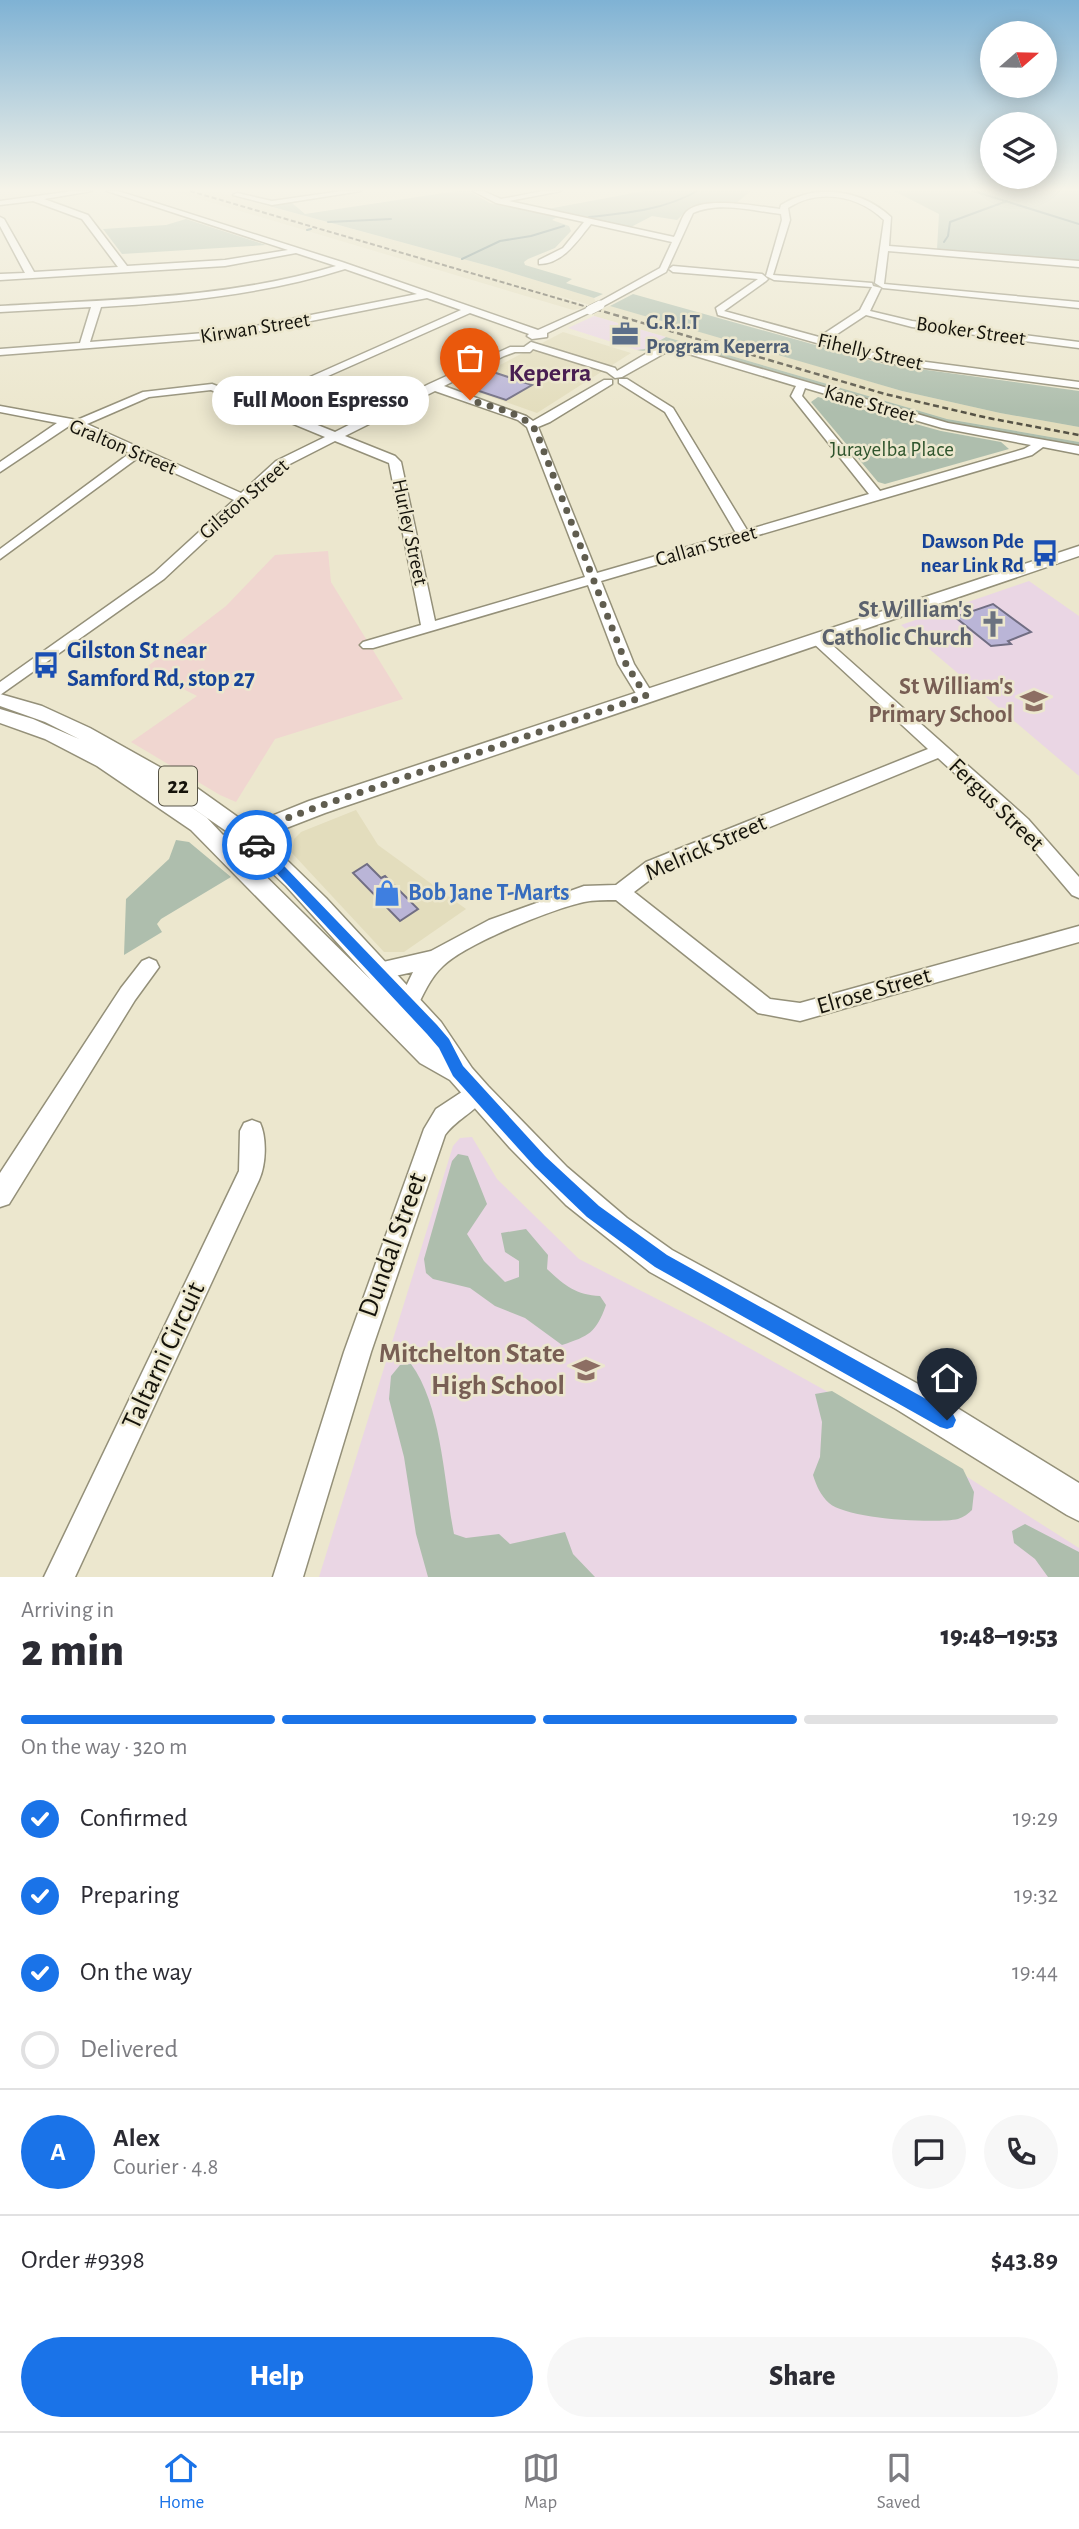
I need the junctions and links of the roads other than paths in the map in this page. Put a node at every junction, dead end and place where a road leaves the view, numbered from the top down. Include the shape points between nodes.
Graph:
1 (25, 265) edge
2 (121, 265) edge
3 (198, 265) edge
4 (340, 265) edge
5 (668, 265) edge
6 (770, 265) edge
7 (881, 265) edge
8 (345, 266) junction
9 (124, 269) junction
10 (667, 269) junction
11 (31, 275) junction
12 (766, 276) junction
13 (0, 277) edge
14 (878, 286) junction
15 (426, 295) junction
16 (97, 303) junction
17 (1079, 305) edge
18 (0, 309) edge
19 (468, 310) junction
20 (864, 312) junction
21 (540, 334) junction
22 (820, 341) junction
23 (84, 345) junction
24 (1079, 345) edge
25 (524, 346) junction
26 (0, 352) edge
27 (614, 378) junction
28 (802, 384) junction
29 (1079, 385) edge
30 (433, 387) junction
31 (257, 404) junction
32 (0, 408) edge
33 (73, 423) junction
34 (532, 425) junction
35 (334, 435) junction
36 (1041, 443) junction
37 (1079, 450) edge
38 (138, 452) junction
39 (0, 468) edge
40 (877, 496) junction
41 (242, 498) junction
42 (744, 535) junction
43 (1079, 551) edge
44 (0, 555) edge
45 (591, 578) junction
46 (429, 626) junction
47 (817, 639) junction
48 (368, 645) dead end
49 (0, 690) edge
50 (646, 696) junction
51 (0, 700) edge
52 (0, 716) edge
53 (940, 751) junction
54 (234, 839) junction
55 (1079, 890) edge
56 (620, 892) junction
57 (1079, 934) edge
58 (436, 959) junction
59 (149, 967) dead end
60 (377, 971) junction
61 (408, 1005) junction
62 (468, 1081) junction
63 (252, 1131) dead end
64 (0, 1195) edge
65 (1079, 1503) edge
66 (59, 1577) edge
67 (288, 1577) edge

1 - 11 street
2 - 9 street
3 - 9 street
4 - 8 street
5 - 10 street
6 - 12 street
7 - 14 street
8 - 15 street
8 - 16 street via 315,277 215,294
9 - 11 street
10 - 12 street
10 - 21 street, Gilston Street
11 - 13 street
12 - 14 street
12 - 22 street, Fihelly Street via 719,310 721,313
14 - 17 street
14 - 20 street
15 - 19 street
15 - 23 street, Kirwan Street via 230,334
16 - 18 street
16 - 23 street
19 - 21 street
19 - 31 street
20 - 22 street
20 - 24 street, Booker Street via 912,324
21 - 25 street, Gilston Street
22 - 29 street, Fihelly Street via 887,360
23 - 26 street, Kirwan Street
25 - 27 street
25 - 30 street, Gilston Street
27 - 28 street, Kane Street via 663,348 682,348
27 - 34 street
27 - 42 street via 669,410
28 - 36 street, Kane Street via 947,426
28 - 40 street via 796,396
30 - 34 street
30 - 35 street, Gilston Street
31 - 33 street via 215,388 172,390 147,394
31 - 35 street
32 - 33 street, Gralton Street
33 - 38 street, Gralton Street
33 - 39 street
34 - 45 street
35 - 41 street, Gilston Street via 280,464
35 - 46 street, Hurley Street via 395,462
36 - 37 street, Kane Street
36 - 40 street, Callan Street via 1028,452
38 - 41 street, Gralton Street
38 - 44 street
40 - 42 street, Callan Street
41 - 49 street, Gilston Street via 159,576
42 - 45 street, Callan Street
43 - 47 main road
45 - 46 street, Callan Street
45 - 50 street via 626,664
46 - 48 street, Callan Street
47 - 50 main road
47 - 53 street, Fergus Street
50 - 54 main road
51 - 54 main road, 22 via 52,716 181,788
52 - 54 main road, 22 via 68,743
53 - 55 street, Fergus Street via 1022,824
53 - 56 street, Melrick Street via 653,867
54 - 60 main road, 22 via 287,874
54 - 62 main road, 22 via 429,1055
56 - 57 street, Elrose Street via 765,1007 800,1012
56 - 58 street, Melrick Street via 584,894 496,926
58 - 60 street, Melrick Street
58 - 61 street, Melrick Street via 420,978
59 - 64 street
60 - 61 main road, 22
61 - 62 main road, 22 via 444,1044
62 - 65 main road, 22 via 566,1188 622,1235 919,1404
62 - 67 street, Dundal Street via 432,1140 345,1382
63 - 66 street, Taltarni Circuit via 251,1172

